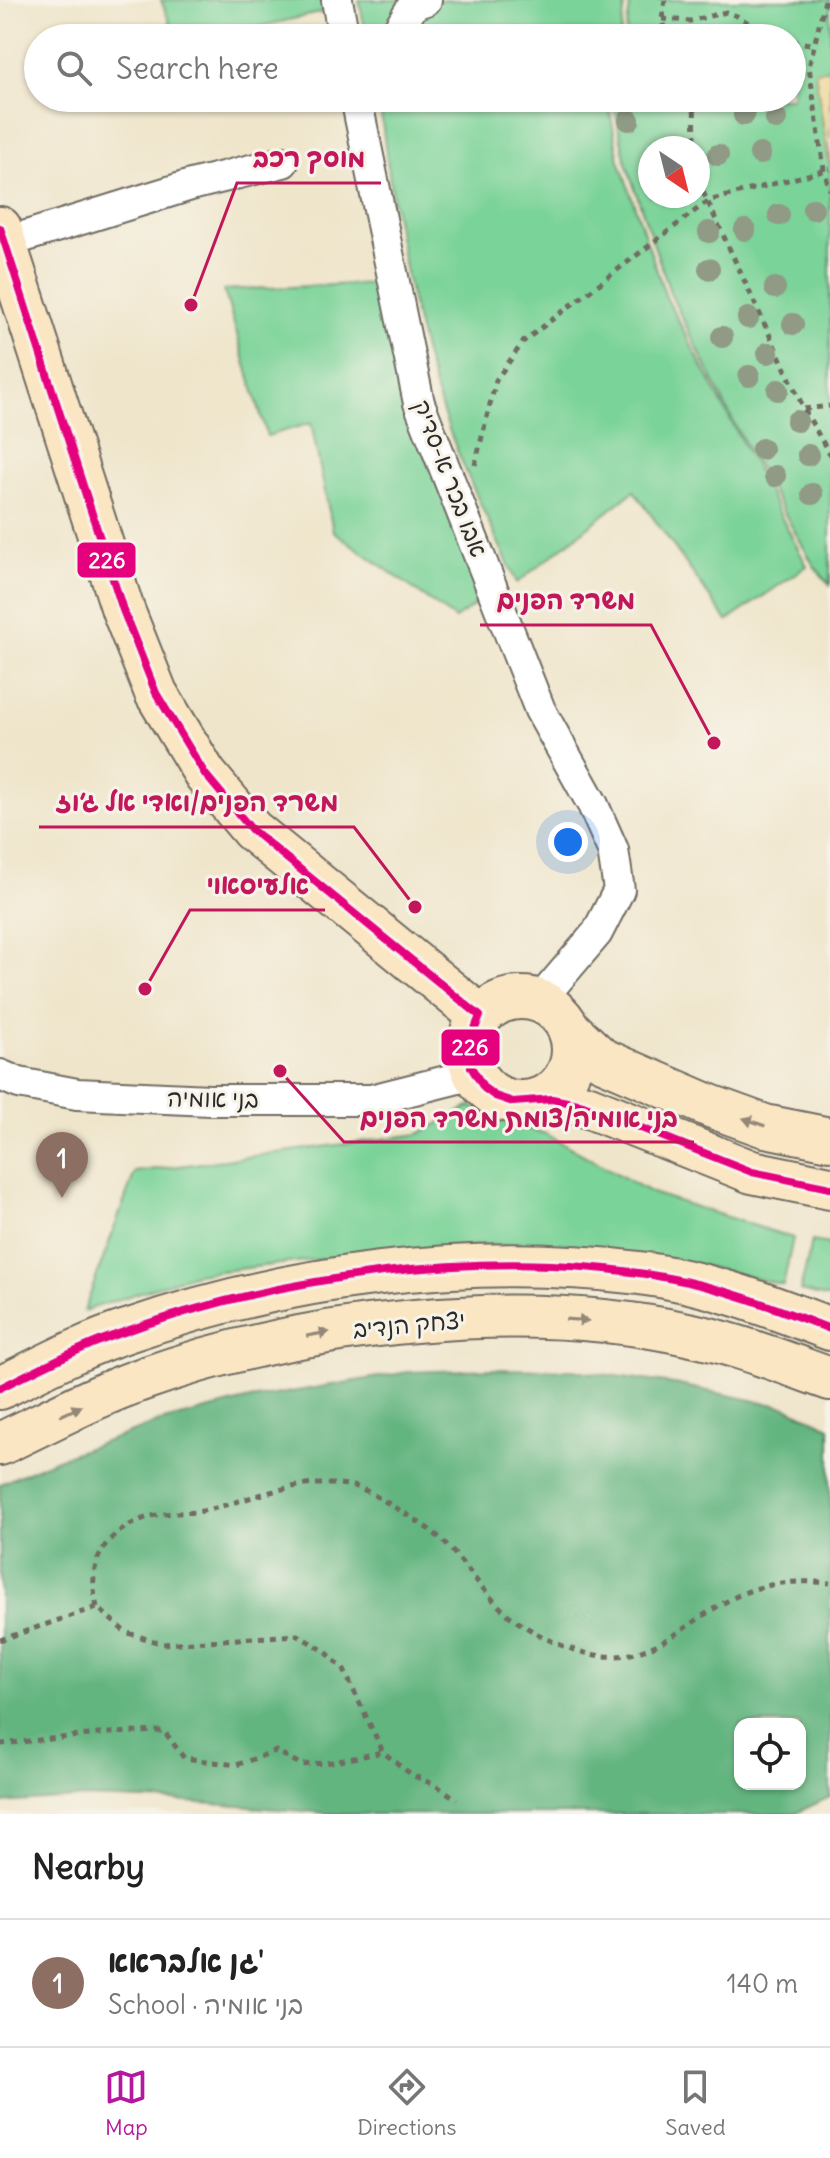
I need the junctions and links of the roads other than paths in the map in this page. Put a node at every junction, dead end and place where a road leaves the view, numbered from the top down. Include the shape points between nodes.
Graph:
1 (337, 0) edge
2 (426, 0) edge
3 (341, 24) edge
4 (402, 24) edge
5 (359, 112) edge
6 (283, 162) dead end
7 (2, 236) edge
8 (540, 1000) junction
9 (480, 1016) junction
10 (569, 1029) junction
11 (474, 1074) junction
12 (0, 1075) edge
13 (539, 1099) junction
14 (830, 1139) edge
15 (830, 1188) edge
16 (830, 1329) edge
17 (830, 1379) edge
18 (0, 1388) edge
19 (0, 1444) edge

1 - 3 street
2 - 4 street via 414,4
5 - 8 street, אבו בכר א-סדיק via 419,403 540,710 613,850 619,890 597,933
6 - 7 street
7 - 9 main road via 123,610 156,693 205,774 252,830
8 - 9 main road via 508,999
8 - 10 main road
9 - 11 main road via 468,1044
10 - 13 main road via 572,1063 565,1079
14 -> 10 main road via 765,1126 710,1106 601,1059
11 - 12 street, בני אומיה via 371,1100 77,1094
11 - 13 main road via 495,1096 509,1101
13 - 15 main road via 589,1107 752,1172
16 - 18 main road via 722,1290 640,1273 433,1269 356,1275 210,1305 123,1332
19 -> 17 main road, יצחק הנדיב via 141,1379 223,1354 363,1326 435,1320 634,1324 694,1335

